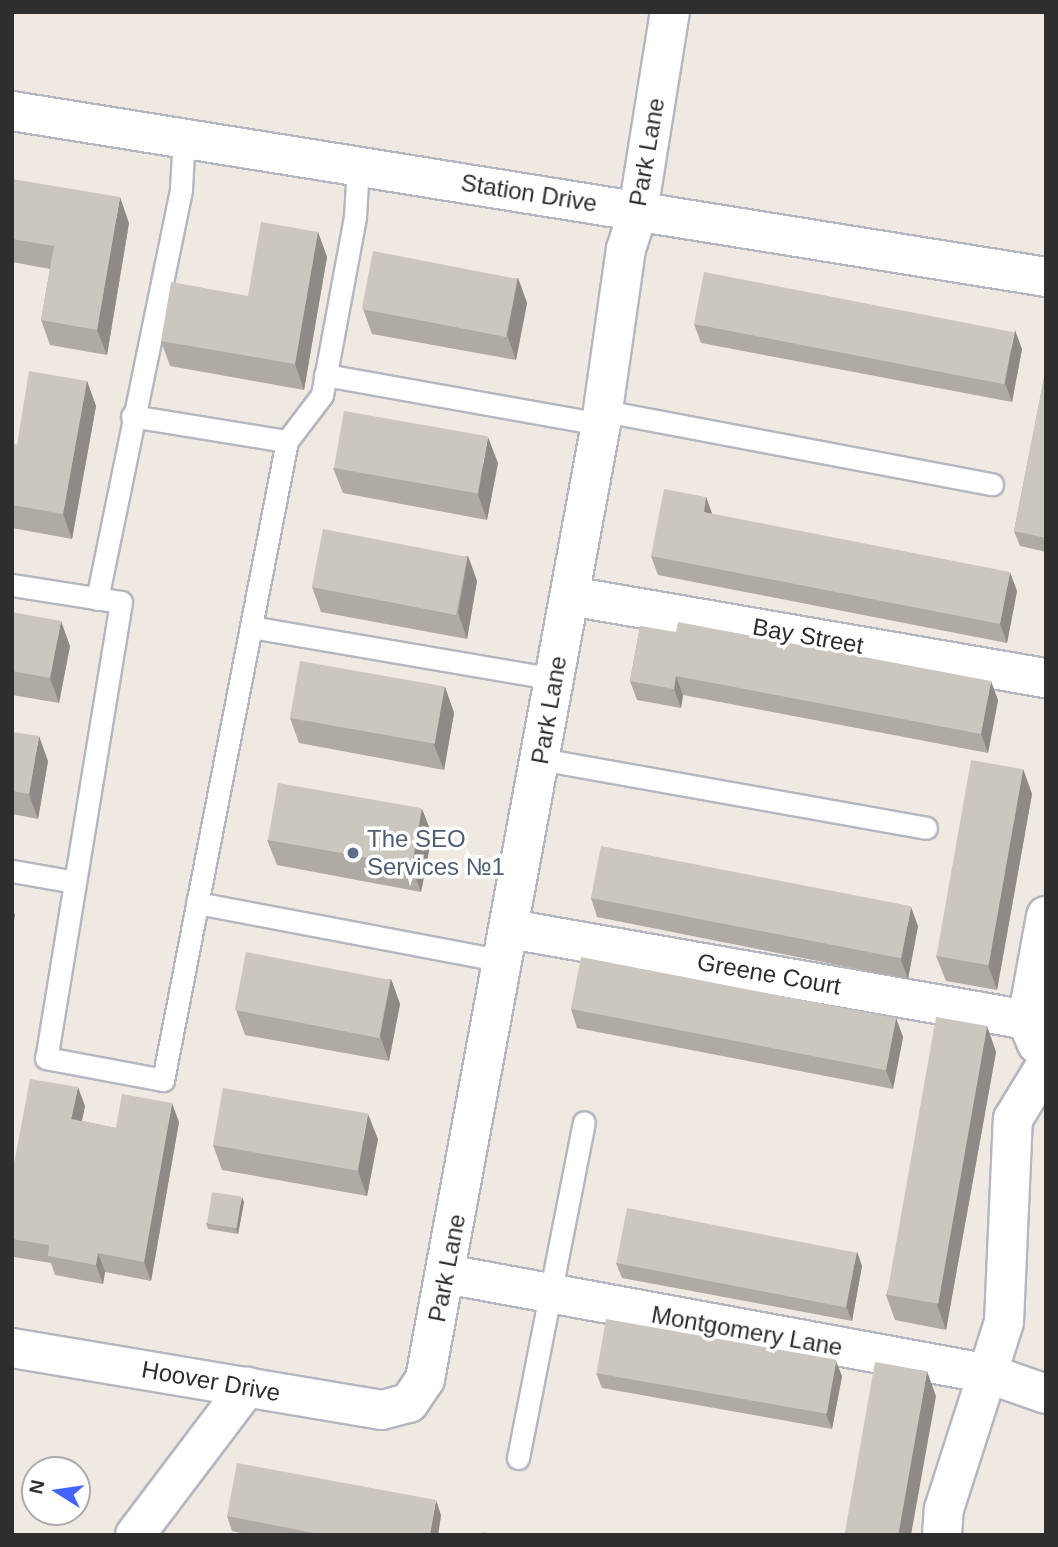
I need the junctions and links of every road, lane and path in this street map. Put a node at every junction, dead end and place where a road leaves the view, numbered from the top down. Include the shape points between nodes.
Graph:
1 (670, 12) edge
2 (12, 111) edge
3 (184, 136) junction
4 (358, 165) junction
5 (638, 211) junction
6 (1046, 277) edge
7 (325, 375) junction
8 (132, 416) junction
9 (602, 418) junction
10 (287, 441) junction
11 (992, 484) dead end
12 (12, 585) edge
13 (570, 596) junction
14 (97, 599) junction
15 (251, 627) junction
16 (554, 678) junction
17 (1046, 678) edge
18 (540, 759) junction
19 (926, 828) dead end
20 (12, 871) edge
21 (75, 882) junction
22 (197, 903) junction
23 (1046, 916) edge
24 (507, 945) junction
25 (1027, 1020) junction
26 (1045, 1065) edge
27 (584, 1122) dead end
28 (446, 1274) junction
29 (550, 1295) junction
30 (12, 1348) edge
31 (989, 1374) junction
32 (247, 1387) junction
33 (1046, 1394) edge
34 (409, 1403) joint
35 (518, 1458) dead end
36 (135, 1535) edge
37 (942, 1535) edge

1 - 5 street, Park Lane
2 - 3 street, Station Drive
3 - 4 street, Station Drive
3 - 8 lane via 181,188
4 - 5 street, Station Drive
4 - 7 lane via 355,217
5 - 6 street, Station Drive
5 - 9 street, Park Lane via 626,249
7 - 9 lane
7 - 10 lane via 322,395
8 - 10 lane
8 - 14 lane
9 - 11 lane
9 - 13 street, Park Lane
10 - 15 lane
12 - 14 lane
13 - 16 street, Park Lane
13 - 17 street, Bay Street
14 - 21 lane via 121,602
15 - 16 lane
15 - 22 lane
16 - 18 street, Park Lane
18 - 19 lane
18 - 24 street, Park Lane
20 - 21 lane
21 - 22 lane via 46,1058 163,1080
22 - 24 lane
23 - 25 street
24 - 25 street, Greene Court
24 - 28 street, Park Lane
25 - 26 street
26 - 31 street via 1013,1119 1004,1322
27 - 29 lane
28 - 29 street, Montgomery Lane
28 - 34 street, Park Lane via 425,1379
29 - 31 street, Montgomery Lane
29 - 35 lane
30 - 32 street, Hoover Drive
31 - 33 street, Montgomery Lane
31 - 37 street via 944,1509
32 - 34 street, Hoover Drive via 382,1410
32 - 36 street

